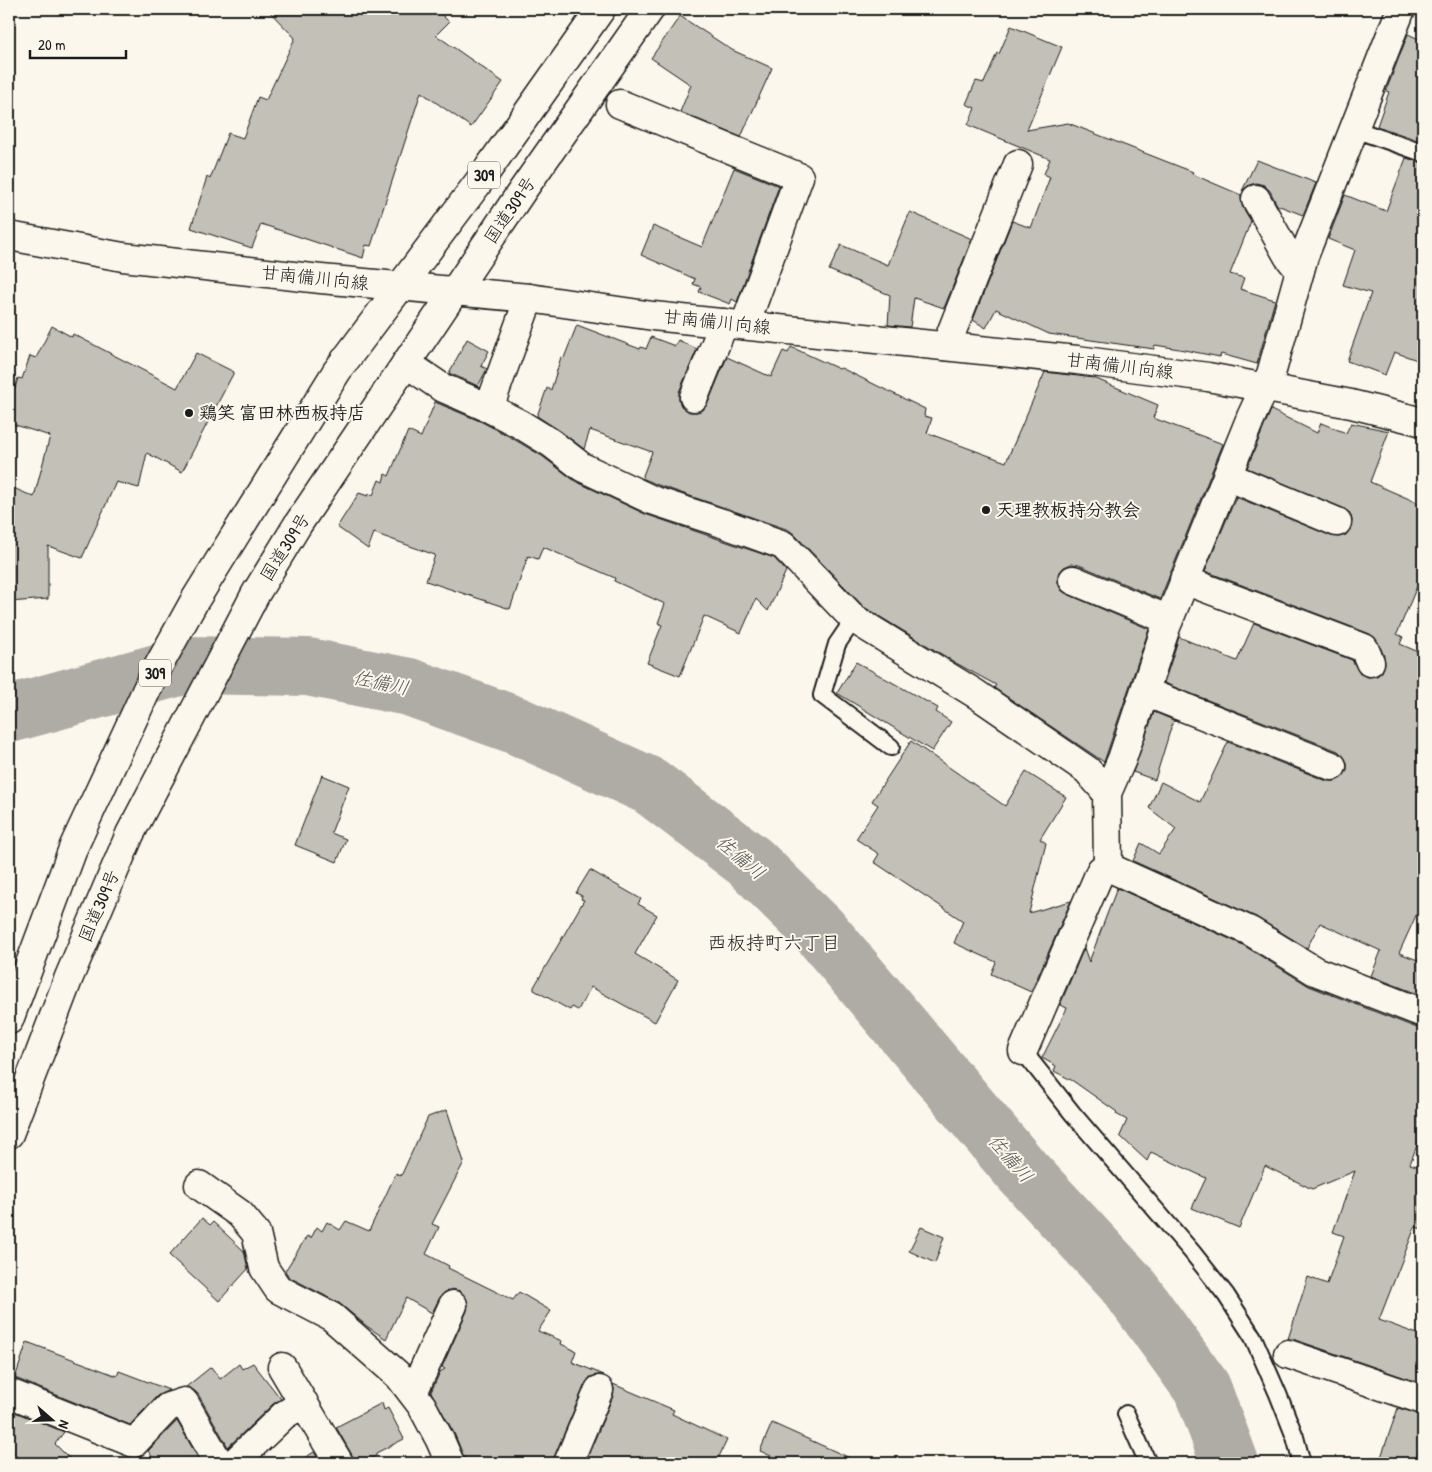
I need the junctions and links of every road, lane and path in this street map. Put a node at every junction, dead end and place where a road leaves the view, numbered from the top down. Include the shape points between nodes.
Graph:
1 (601, 9) edge
2 (650, 9) edge
3 (1400, 9) edge
4 (620, 104) dead end
5 (1354, 129) junction
6 (1423, 153) edge
7 (1018, 164) dead end
8 (1256, 199) dead end
9 (9, 236) edge
10 (1300, 271) junction
11 (400, 287) junction
12 (455, 292) junction
13 (529, 298) junction
14 (735, 324) junction
15 (946, 346) junction
16 (406, 364) junction
17 (1265, 388) junction
18 (694, 397) dead end
19 (489, 408) junction
20 (1423, 422) edge
21 (1227, 476) junction
22 (1337, 522) dead end
23 (1073, 580) dead end
24 (1184, 580) junction
25 (854, 619) junction
26 (1168, 620) junction
27 (1370, 662) dead end
28 (1145, 692) junction
29 (891, 747) dead end
30 (1332, 766) dead end
31 (1107, 793) junction
32 (1108, 867) junction
33 (1423, 1013) edge
34 (9, 1020) edge
35 (1023, 1051) joint
36 (9, 1134) edge
37 (199, 1185) dead end
38 (453, 1305) dead end
39 (1288, 1354) dead end
40 (282, 1366) dead end
41 (599, 1390) dead end
42 (9, 1393) edge
43 (413, 1393) junction
44 (1423, 1400) edge
45 (304, 1403) junction
46 (1126, 1414) dead end
47 (219, 1463) edge
48 (234, 1463) edge
49 (340, 1463) edge
50 (450, 1463) edge
51 (568, 1463) edge
52 (1148, 1463) edge
53 (1302, 1463) edge

1 - 11 main road, 309 via 481,180
2 - 12 main road, 国道309号 / 309
3 - 5 main road
4 - 14 main road via 799,177
5 - 6 lane
5 - 10 main road
7 - 15 main road
8 - 10 main road
9 - 11 main road, 甘南備川向線 via 123,257
10 - 17 main road
11 - 12 main road, 甘南備川向線
11 - 34 main road, 309 via 337,371 195,600 154,674 74,846
12 - 13 main road, 甘南備川向線
12 - 16 main road, 国道309号 / 309
13 - 14 main road, 甘南備川向線
13 - 19 main road
14 - 15 main road, 甘南備川向線
14 - 18 main road
15 - 17 main road, 甘南備川向線 via 1208,377
16 - 19 main road via 441,386
16 - 36 main road, 国道309号 / 309 via 298,524 256,593 130,834 69,976
17 - 20 main road, 甘南備川向線
17 - 21 main road
19 - 25 main road via 551,443 582,467 652,500 783,546
21 - 22 main road
21 - 24 main road
23 - 26 main road
24 - 26 main road
24 - 27 main road via 1364,648
25 - 29 lane via 838,644 822,695
25 - 31 main road via 976,694 1087,770
26 - 28 main road
28 - 30 main road
28 - 31 main road
31 - 32 main road
32 - 33 main road via 1250,931 1315,971
32 - 35 main road via 1101,870
35 - 53 lane via 1226,1295 1253,1337 1288,1420
37 - 43 main road via 240,1214 256,1233 264,1268 278,1289 332,1317 399,1376
38 - 43 main road
39 - 44 main road
40 - 45 main road
41 - 51 main road
42 - 47 main road via 134,1443 168,1407 184,1402
43 - 50 main road via 427,1414
45 - 48 main road via 284,1415
45 - 49 main road
46 - 52 lane

